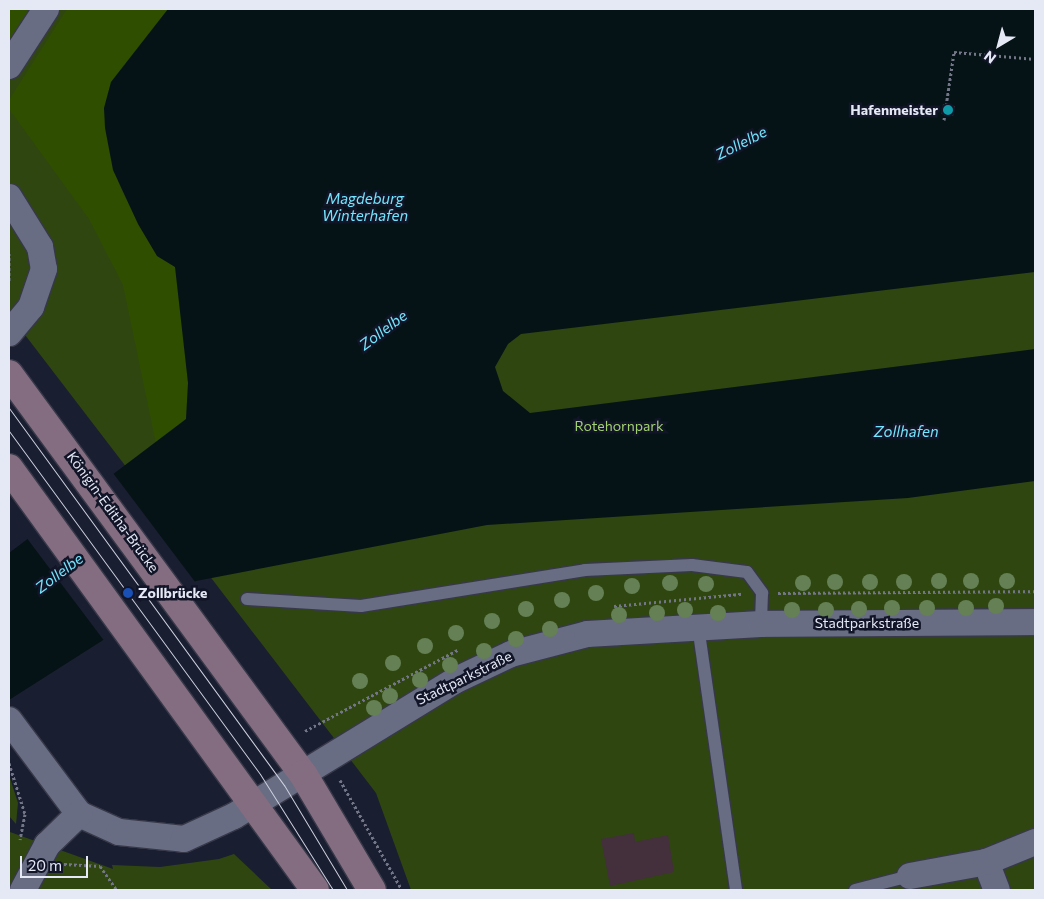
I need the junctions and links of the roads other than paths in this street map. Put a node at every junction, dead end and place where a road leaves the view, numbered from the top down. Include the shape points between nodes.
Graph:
1 (46, 9) edge
2 (9, 66) edge
3 (9, 197) edge
4 (9, 333) edge
5 (9, 374) edge
6 (9, 468) edge
7 (247, 599) dead end
8 (1035, 622) edge
9 (761, 624) junction
10 (698, 626) junction
11 (12, 724) edge
12 (303, 774) junction
13 (255, 802) junction
14 (79, 814) junction
15 (1035, 842) edge
16 (986, 862) junction
17 (910, 876) joint
18 (23, 890) edge
19 (315, 890) edge
20 (372, 890) edge
21 (736, 890) edge
22 (856, 890) edge
23 (997, 890) edge

1 - 2 street
3 - 4 street via 40,247 44,268 31,307
5 - 12 main road, Königin-Editha-Brücke
6 - 13 main road
7 - 9 lane via 361,606 585,570 692,565 747,572 762,593
8 - 9 street, Stadtparkstraße
9 - 10 street, Stadtparkstraße
10 - 12 street, Stadtparkstraße via 587,634 511,654 396,713
10 - 21 lane
11 - 14 street
12 - 13 street, Stadtparkstraße
12 - 20 main road, Königin-Editha-Brücke
13 - 14 street via 184,840 119,832
13 - 19 main road
14 - 18 street via 43,852
15 - 16 street
16 - 17 street
16 - 23 street
17 - 22 lane

